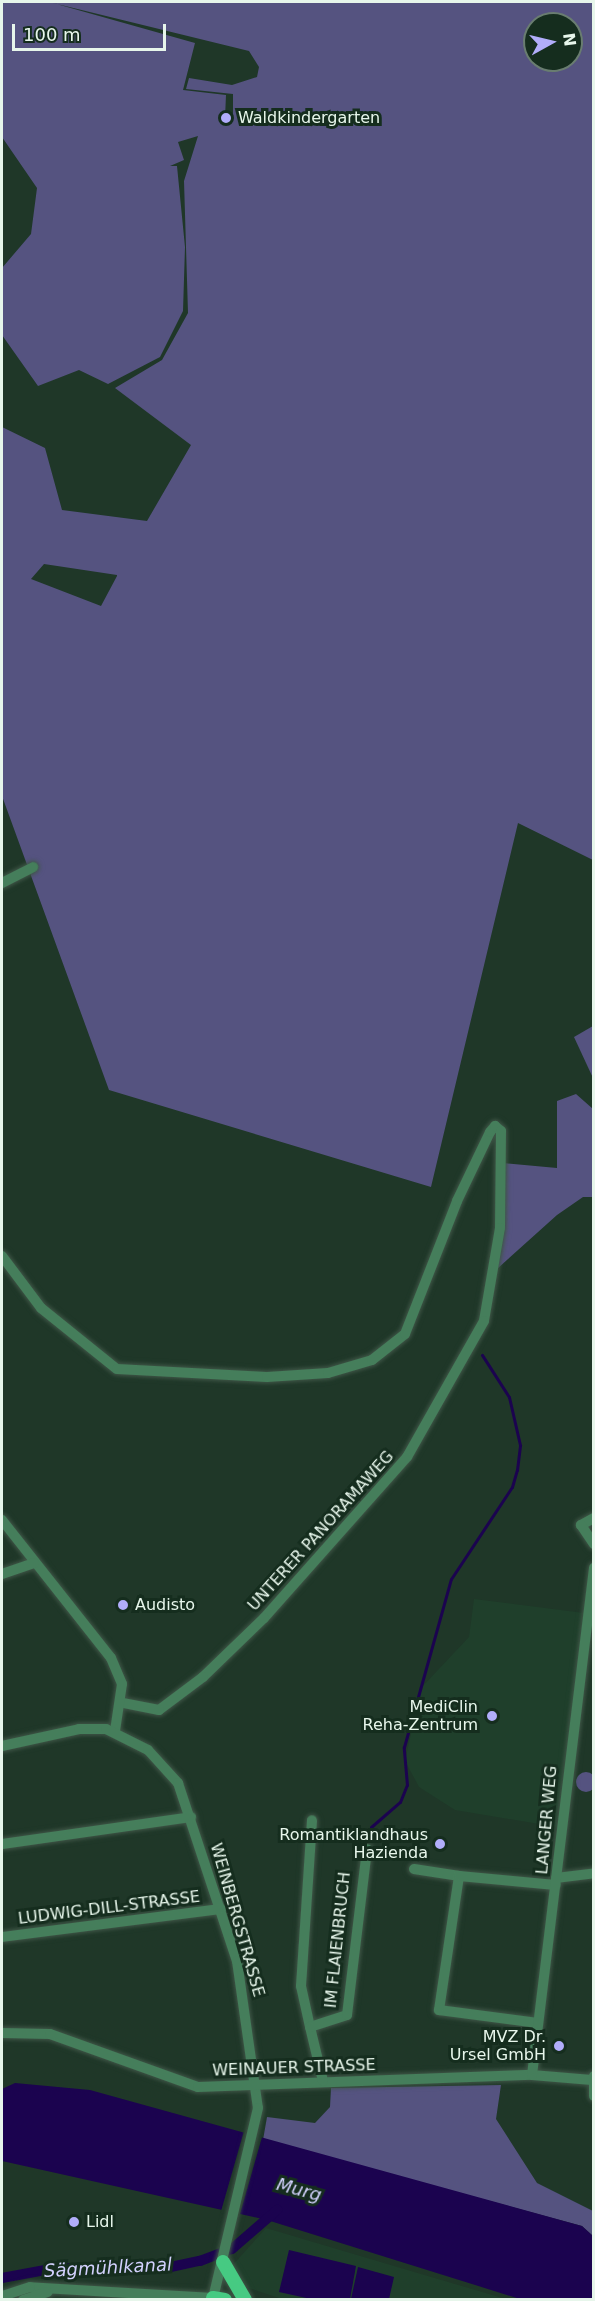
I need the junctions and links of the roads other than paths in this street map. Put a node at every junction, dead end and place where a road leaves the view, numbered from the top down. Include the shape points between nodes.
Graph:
1 (33, 867) dead end
2 (2, 883) edge
3 (2, 1256) edge
4 (594, 1518) edge
5 (2, 1520) edge
6 (594, 1544) edge
7 (34, 1563) junction
8 (594, 1568) edge
9 (2, 1574) edge
10 (123, 1703) junction
11 (115, 1731) junction
12 (2, 1746) edge
13 (191, 1817) junction
14 (312, 1820) dead end
15 (2, 1844) edge
16 (367, 1848) dead end
17 (414, 1869) dead end
18 (594, 1873) edge
19 (459, 1876) junction
20 (556, 1882) junction
21 (221, 1909) junction
22 (2, 1937) edge
23 (538, 2023) junction
24 (310, 2027) junction
25 (2, 2033) edge
26 (532, 2075) junction
27 (593, 2078) edge
28 (323, 2080) junction
29 (258, 2085) junction
30 (594, 2096) edge
31 (223, 2262) junction
32 (48, 2292) junction
33 (2, 2298) edge
34 (219, 2299) edge
35 (23, 2300) edge
36 (245, 2300) edge

1 - 2 street
3 - 10 street, UNTERER PANORAMAWEG via 41,1308 117,1369 267,1377 328,1373 372,1360 405,1334 457,1201 490,1132 495,1126 501,1131 500,1228 484,1321 407,1457 203,1677 159,1710
4 - 6 street via 582,1525
5 - 7 street
7 - 9 street
7 - 10 street via 111,1658
8 - 20 street, LANGER WEG via 561,1801
10 - 11 street
11 - 12 street via 79,1729
11 - 13 street, WEINBERGSTRASSE via 159,1760 177,1783
13 - 15 street
13 - 21 street, WEINBERGSTRASSE
14 - 24 street via 301,1986
16 - 24 street, IM FLAIENBRUCH via 347,2015
17 - 19 street
18 - 20 street
19 - 20 street
19 - 23 street via 439,2010
20 - 23 street, LANGER WEG
21 - 22 street, LUDWIG-DILL-STRASSE
21 - 29 street, WEINBERGSTRASSE via 246,2002
23 - 26 street, LANGER WEG
24 - 28 street, IM FLAIENBRUCH
25 - 29 street, WEINAUER STRASSE via 50,2034 198,2087
26 - 27 street, WEINAUER STRASSE
26 - 28 street, WEINAUER STRASSE
27 - 30 street
28 - 29 street, WEINAUER STRASSE
29 - 31 street, WEINBERGSTRASSE via 255,2126
31 - 34 street, WEINBERGSTRASSE
31 - 36 main road
32 - 33 street via 25,2288
32 - 34 street
32 - 35 street

